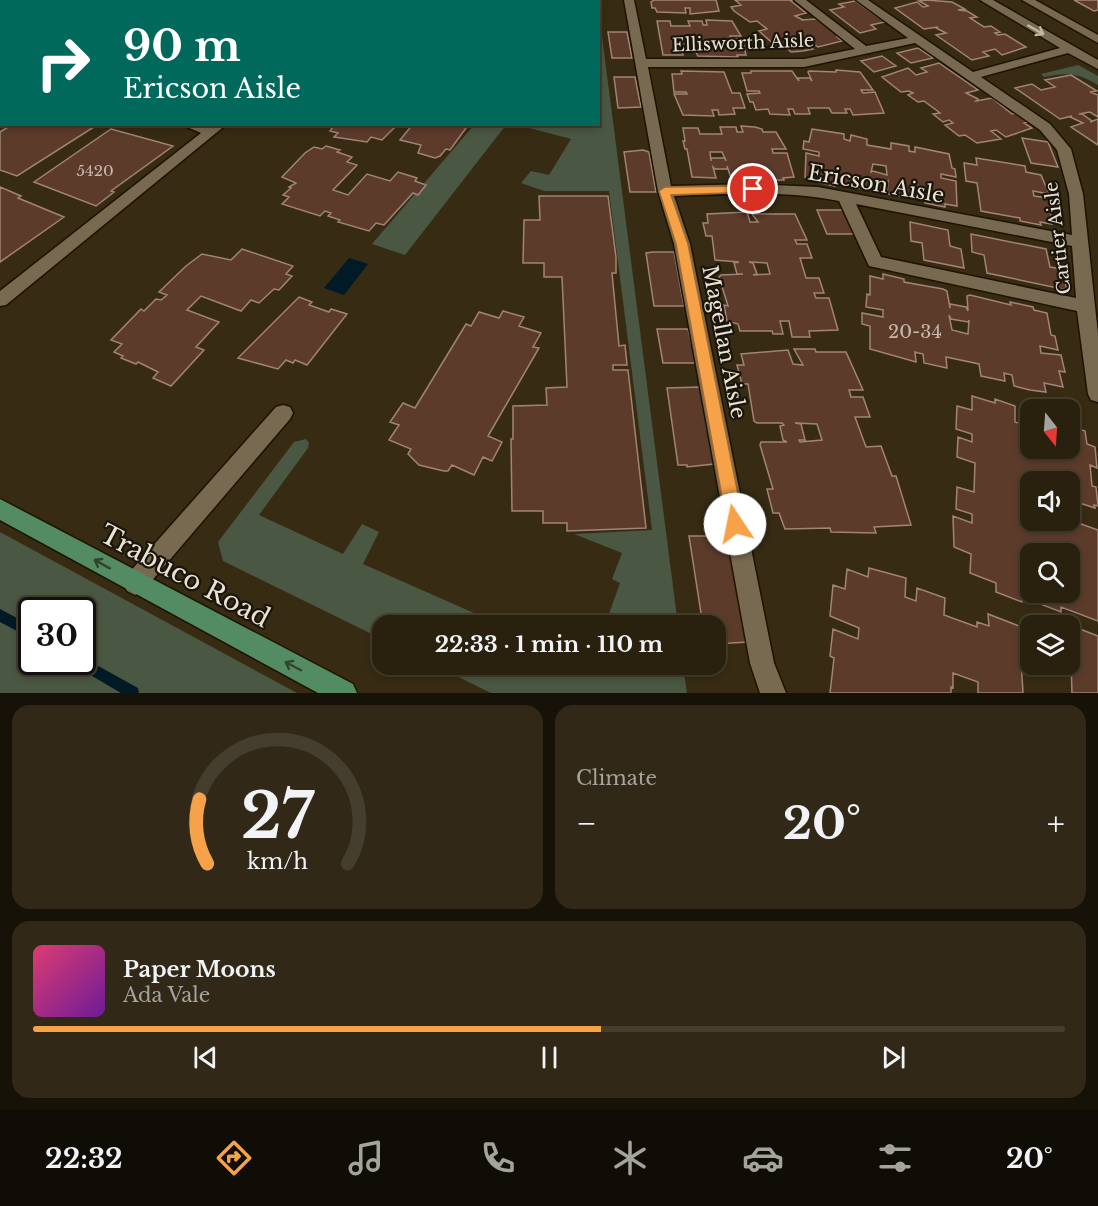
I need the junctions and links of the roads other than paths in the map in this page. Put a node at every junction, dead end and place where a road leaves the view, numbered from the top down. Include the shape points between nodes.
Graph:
1 (629, 0) edge
2 (799, 0) edge
3 (861, 0) edge
4 (985, 0) edge
5 (1027, 0) edge
6 (917, 39) junction
7 (1098, 40) edge
8 (1069, 49) junction
9 (864, 50) junction
10 (640, 63) junction
11 (1098, 65) edge
12 (971, 76) junction
13 (201, 126) edge
14 (216, 128) edge
15 (665, 191) junction
16 (845, 197) junction
17 (1078, 242) junction
18 (0, 300) edge
19 (1085, 306) junction
20 (1098, 394) edge
21 (283, 413) dead end
22 (0, 509) edge
23 (135, 583) junction
24 (344, 693) edge
25 (773, 693) edge

1 - 10 street, Magellan Aisle
2 - 9 street
3 - 6 street, Cartier Aisle
4 -> 8 street
5 - 7 street
6 - 9 street, Ellisworth Aisle
6 - 12 street, Cartier Aisle
8 - 11 street
8 - 12 street
9 - 10 street, Ellisworth Aisle via 804,63
10 - 15 street, Magellan Aisle
12 - 17 street, Cartier Aisle via 1044,127 1064,149 1076,194
13 - 14 street
14 - 18 street
15 - 16 street, Ericson Aisle via 753,189
15 - 25 street, Magellan Aisle via 682,244 762,663
16 - 17 street, Ericson Aisle
16 - 19 street via 875,262
17 - 19 street, Cartier Aisle
19 - 20 street, Cartier Aisle
21 - 23 street
23 -> 22 main road, Trabuco Road
24 -> 23 main road, Trabuco Road

